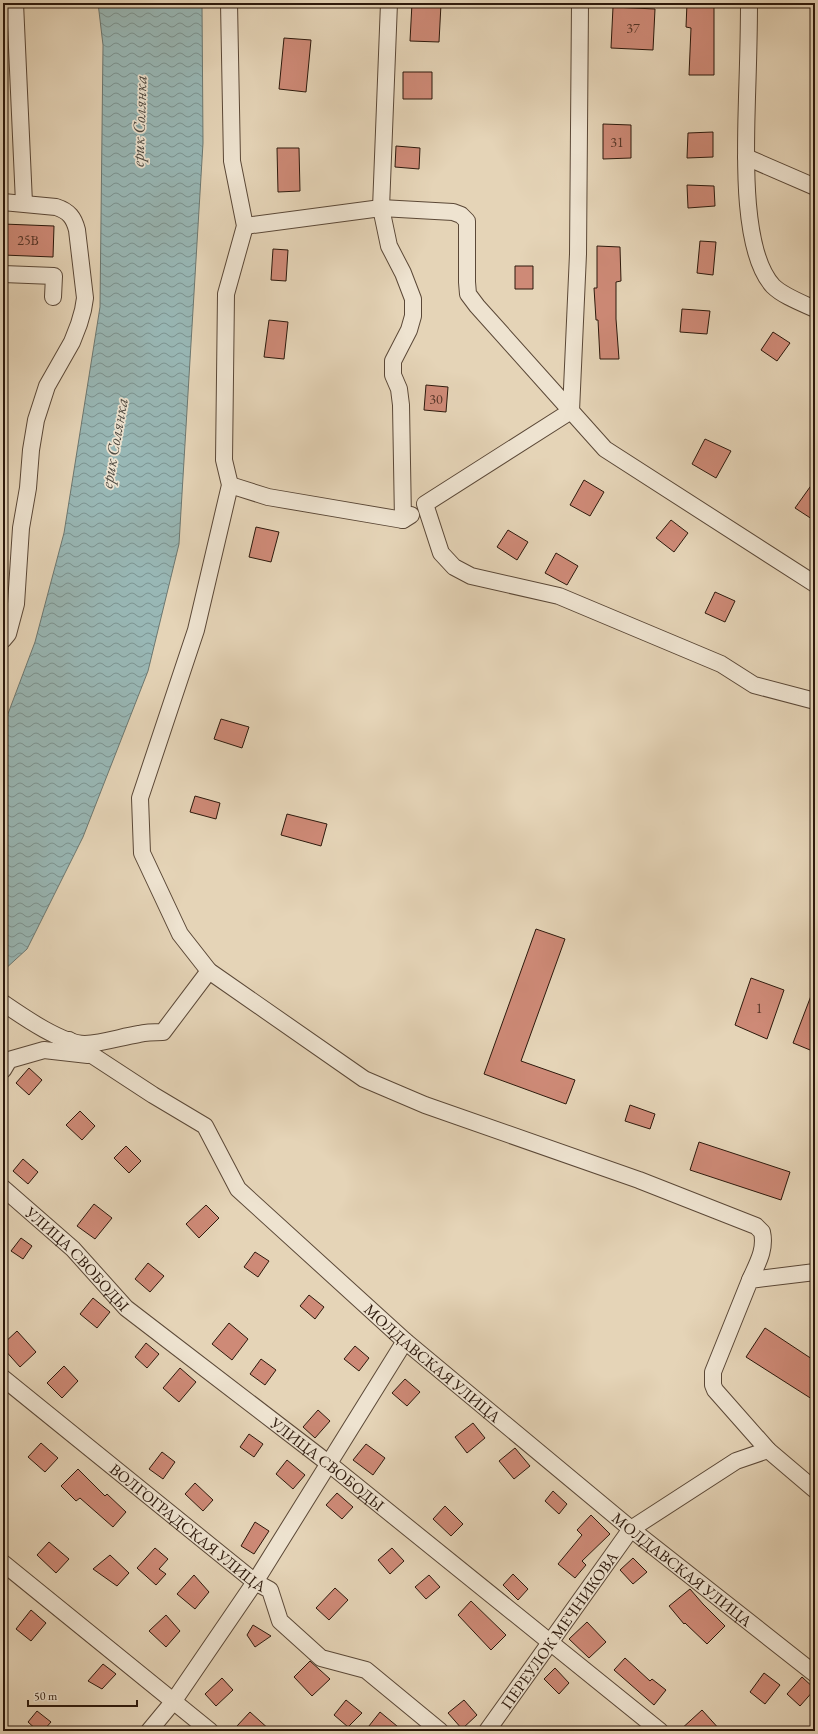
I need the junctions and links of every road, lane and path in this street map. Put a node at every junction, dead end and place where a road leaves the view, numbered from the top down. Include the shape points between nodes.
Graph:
1 (15, 3) edge
2 (229, 3) edge
3 (389, 3) edge
4 (580, 3) edge
5 (750, 3) edge
6 (746, 157) junction
7 (815, 187) edge
8 (3, 202) edge
9 (24, 203) junction
10 (381, 208) junction
11 (245, 226) junction
12 (3, 274) edge
13 (53, 297) dead end
14 (815, 309) edge
15 (571, 411) junction
16 (230, 485) junction
17 (425, 504) junction
18 (403, 520) junction
19 (815, 584) edge
20 (3, 640) edge
21 (815, 701) edge
22 (209, 972) junction
23 (3, 1003) edge
24 (68, 1040) junction
25 (92, 1055) junction
26 (3, 1070) edge
27 (3, 1188) edge
28 (815, 1272) edge
29 (750, 1280) junction
30 (405, 1341) junction
31 (3, 1378) edge
32 (768, 1450) junction
33 (328, 1463) junction
34 (815, 1490) edge
35 (631, 1529) junction
36 (3, 1563) edge
37 (255, 1582) junction
38 (551, 1643) junction
39 (815, 1674) edge
40 (173, 1702) junction
41 (149, 1731) edge
42 (210, 1731) edge
43 (440, 1731) edge
44 (486, 1731) edge
45 (660, 1731) edge

1 - 9 street
2 - 11 street via 232,161
3 - 10 street
4 - 15 street via 578,254
5 - 6 street
6 - 7 street
6 - 14 street via 749,217 757,256 765,274 774,286
8 - 9 street
9 - 20 street via 64,210 75,221 85,298 80,324 47,386 36,420 21,528 16,604 8,634
10 - 11 street
10 - 15 street via 452,212 464,217 467,221 468,294
10 - 18 street via 389,246 413,299 413,316 409,330 392,361 401,405
11 - 16 street via 226,294 224,460
12 - 13 street via 54,276
15 - 17 street
15 - 19 street via 605,450
16 - 18 street via 268,497
16 - 22 street via 196,630 140,798 142,853 180,934
17 - 18 street
17 - 21 street via 440,552 454,567 471,576 559,596 721,664 754,685
22 - 24 street via 164,1032 140,1033 83,1044
22 - 29 street via 364,1079 425,1105 639,1180 756,1226 762,1232 763,1251
23 - 24 street
24 - 25 street, МОЛДАВСКАЯ УЛИЦА
25 - 26 street via 44,1050 9,1060
25 - 30 street, МОЛДАВСКАЯ УЛИЦА via 205,1126 238,1189
27 - 33 street, УЛИЦА СВОБОДЫ via 73,1249 126,1308
28 - 29 street
29 - 32 street via 713,1372 713,1385
30 - 33 street
30 - 35 street, МОЛДАВСКАЯ УЛИЦА
31 - 37 street, ВОЛГОГРАДСКАЯ УЛИЦА
32 - 34 street
32 - 35 street via 736,1462
33 - 37 street
33 - 38 street, УЛИЦА СВОБОДЫ
35 - 38 street, ПЕРЕУЛОК МЕЧНИКОВА
35 - 39 street, МОЛДАВСКАЯ УЛИЦА
36 - 40 street
37 - 40 street
37 - 43 street, ВОЛГОГРАДСКАЯ УЛИЦА via 270,1590 280,1621 321,1658 366,1670
38 - 44 street, ПЕРЕУЛОК МЕЧНИКОВА
38 - 45 street, УЛИЦА СВОБОДЫ
40 - 41 street
40 - 42 street

